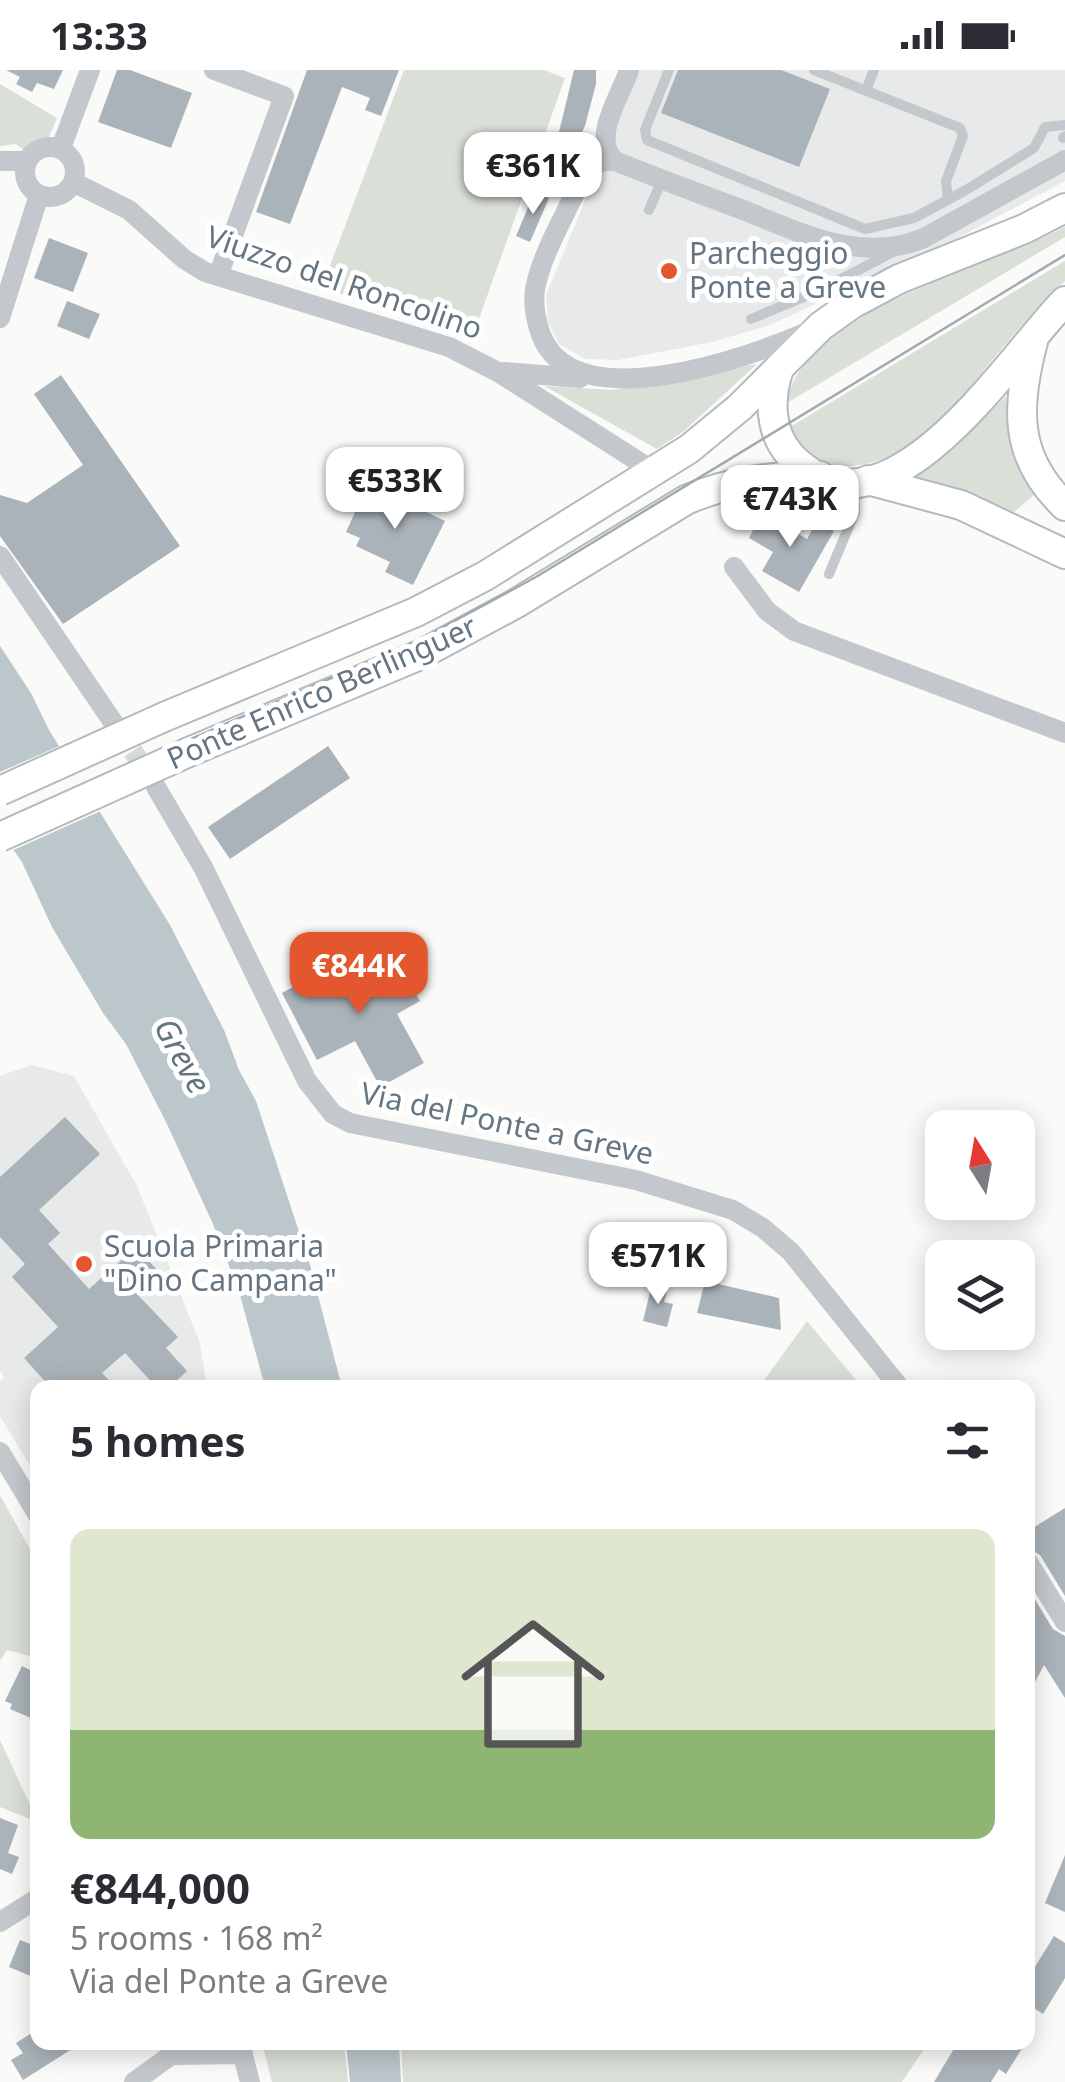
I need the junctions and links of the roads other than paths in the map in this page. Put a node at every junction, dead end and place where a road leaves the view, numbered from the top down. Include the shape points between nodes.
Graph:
1 (90, 70) edge
2 (214, 70) edge
3 (629, 70) edge
4 (669, 70) edge
5 (814, 70) edge
6 (874, 70) edge
7 (866, 90) junction
8 (1064, 133) edge
9 (61, 148) junction
10 (1065, 160) edge
11 (0, 161) edge
12 (26, 161) junction
13 (614, 161) junction
14 (698, 162) junction
15 (662, 180) junction
16 (74, 182) junction
17 (686, 188) junction
18 (39, 195) junction
19 (948, 200) junction
20 (1065, 208) edge
21 (649, 210) dead end
22 (884, 226) junction
23 (904, 246) junction
24 (879, 248) junction
25 (218, 276) junction
26 (1065, 300) edge
27 (0, 318) edge
28 (751, 318) dead end
29 (821, 326) junction
30 (1036, 331) junction
31 (782, 363) junction
32 (498, 372) junction
33 (597, 379) junction
34 (655, 472) junction
35 (820, 476) junction
36 (861, 481) junction
37 (1065, 506) edge
38 (1065, 554) edge
39 (0, 556) edge
40 (734, 567) dead end
41 (828, 574) dead end
42 (113, 722) tunnel mouth
43 (1065, 732) edge
44 (156, 787) tunnel mouth
45 (0, 791) edge
46 (0, 837) edge
47 (894, 1380) edge
48 (0, 1452) edge
49 (30, 1501) edge
50 (1035, 1586) edge
51 (1065, 1622) edge
52 (30, 1903) edge
53 (0, 1922) edge
54 (179, 2050) edge
55 (242, 2050) edge
56 (134, 2082) edge
57 (250, 2082) edge

1 - 9 street
2 - 25 street via 284,96
3 - 13 street via 604,139
4 - 14 lane via 644,135
5 - 7 lane
6 - 7 lane
7 - 19 lane via 962,130 946,181
8 - 19 lane via 1046,127 1034,148
9 - 12 street via 44,147
9 - 16 street via 74,160
10 - 23 street
11 - 12 street
12 - 18 street via 26,180
13 - 15 street
13 - 33 street via 597,164 582,178 535,291 538,329 549,350 568,368
14 - 17 lane
14 - 22 lane via 865,228
15 - 17 street
15 - 21 lane
16 - 18 street via 60,195
16 - 25 street, Viuzzo del Roncolino via 129,210 195,267
17 - 24 street via 821,241
18 - 27 street
19 - 22 lane
20 - 29 main road, Ponte Enrico Berlinguer via 884,286
22 - 24 lane
23 - 24 street
23 - 28 lane
25 - 32 street, Viuzzo del Roncolino via 449,346
26 - 30 main road
29 - 31 main road, Ponte Enrico Berlinguer
29 - 33 street, Viuzzo del Roncolino via 706,365
30 - 36 main road via 954,428 906,464
30 - 37 main road via 1021,424 1034,465
31 - 34 main road, Ponte Enrico Berlinguer via 722,422
31 - 35 main road via 772,401 776,430 790,454
32 - 33 street, Viuzzo del Roncolino
32 - 34 street, Viuzzo del Roncolino
34 - 45 main road, Ponte Enrico Berlinguer, bridge via 416,612
35 - 36 main road, Ponte Enrico Berlinguer
35 - 46 main road, Ponte Enrico Berlinguer, bridge via 740,481 686,500 463,634
36 - 38 main road, Ponte Enrico Berlinguer via 984,514
36 - 41 lane
39 - 42 street
40 - 43 street via 767,612 808,638
44 - 47 street, Via del Ponte a Greve via 308,1081 333,1114 350,1123 636,1180 734,1210 790,1252
48 - 49 street
50 - 51 street
52 - 53 street
54 - 56 street
55 - 57 street

